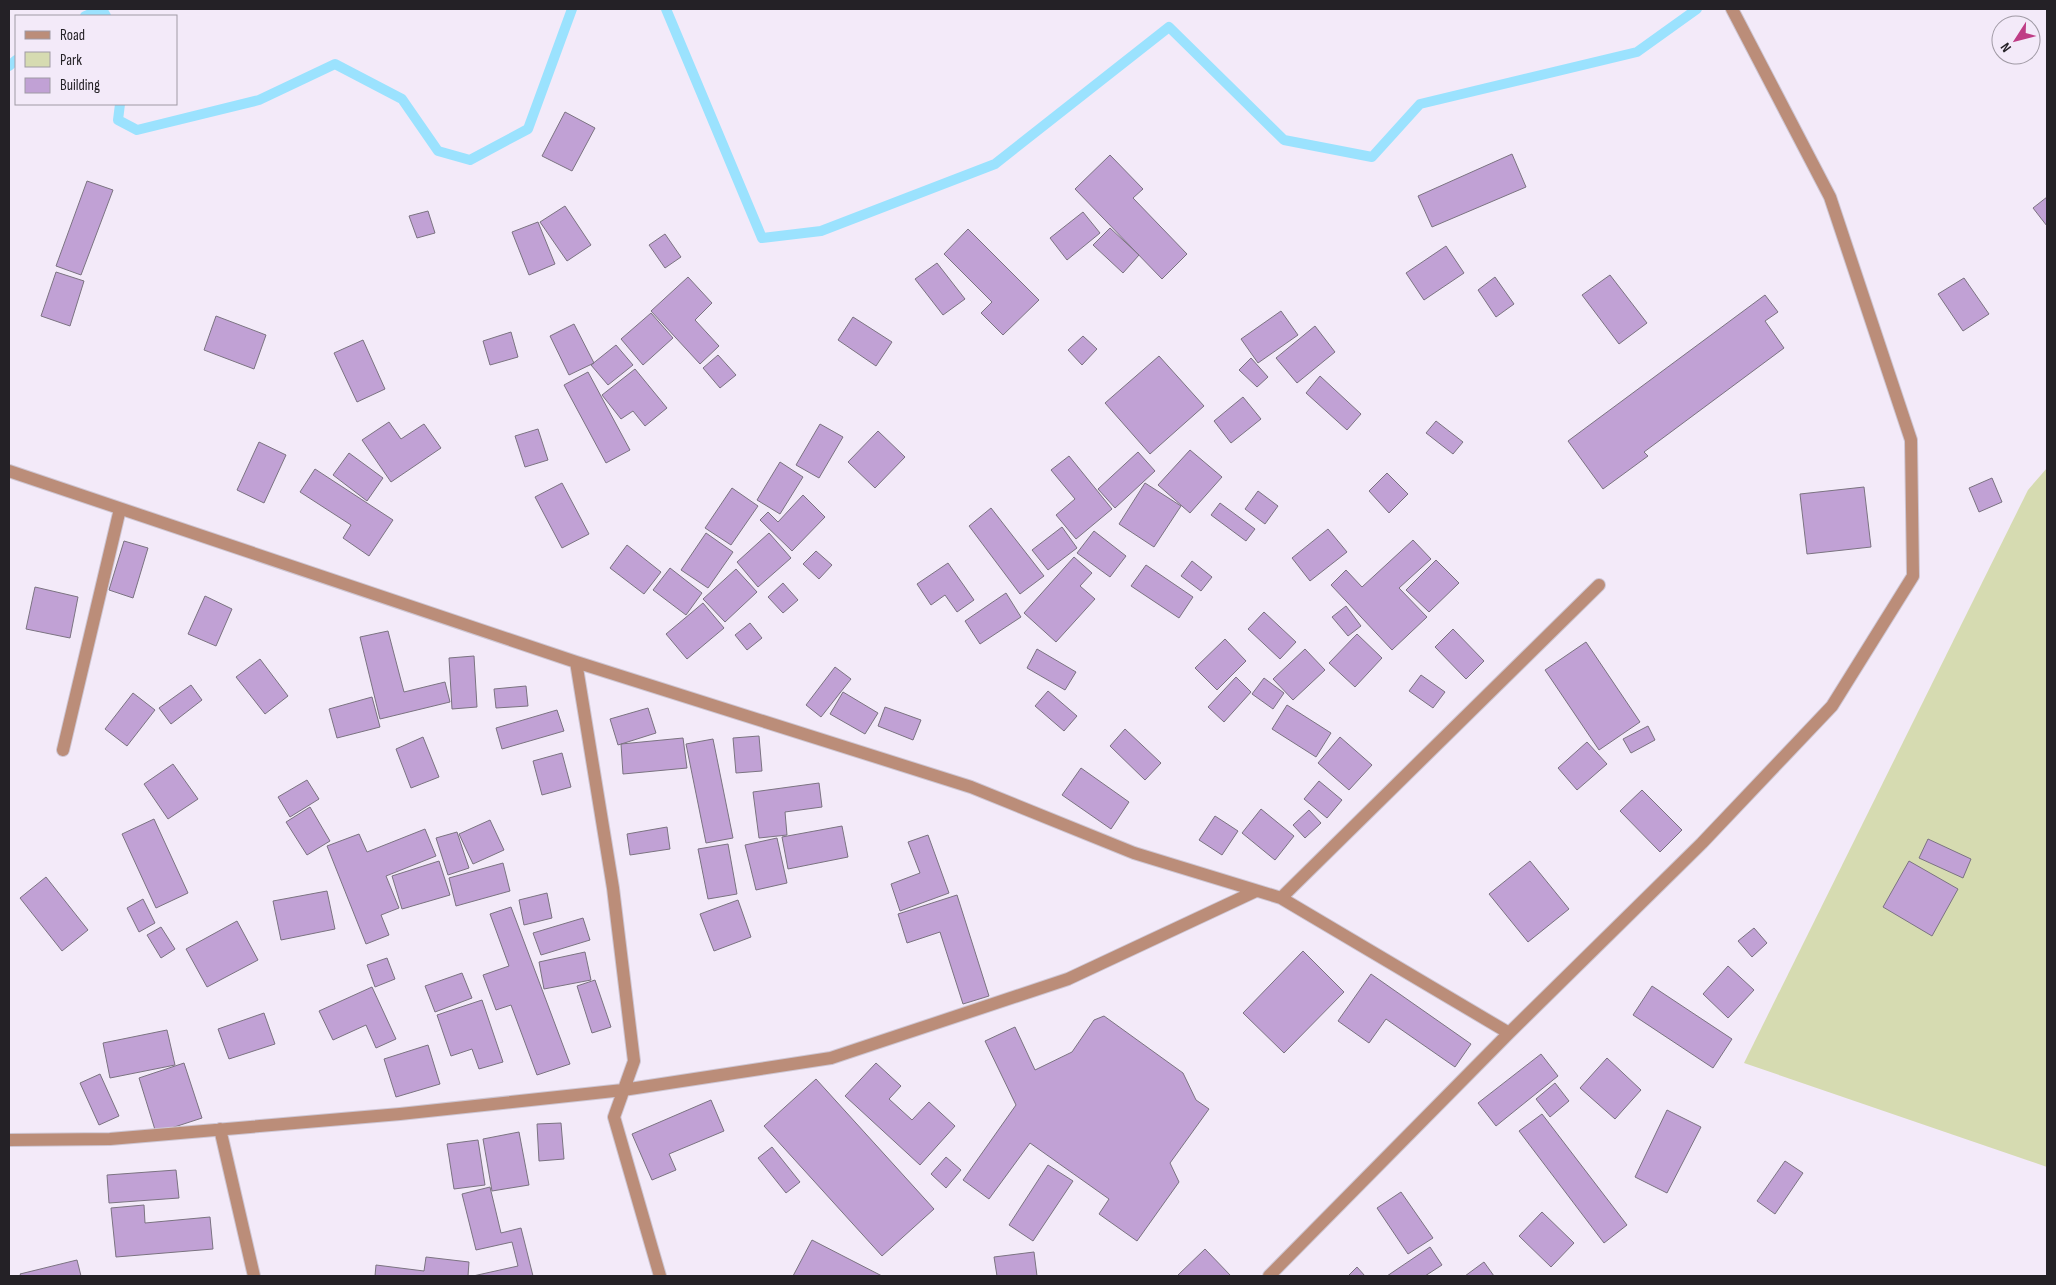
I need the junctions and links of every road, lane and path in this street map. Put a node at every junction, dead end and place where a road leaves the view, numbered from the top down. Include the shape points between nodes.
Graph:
1 (1732, 9) edge
2 (9, 471) edge
3 (120, 509) junction
4 (1599, 585) dead end
5 (576, 662) junction
6 (63, 750) dead end
7 (1256, 891) junction
8 (1281, 898) junction
9 (1509, 1033) junction
10 (623, 1090) junction
11 (220, 1129) junction
12 (9, 1140) edge
13 (254, 1276) edge
14 (660, 1276) edge
15 (1269, 1276) edge

1 - 9 street via 1830,197 1911,440 1913,576 1832,706 1702,843
2 - 3 street
3 - 5 street
3 - 6 street
4 - 8 street
5 - 7 street via 971,787 1134,852
5 - 10 street via 613,888 634,1061
7 - 8 street
7 - 10 street via 1068,979 831,1058
8 - 9 street
9 - 15 street
10 - 11 street
10 - 14 street via 614,1116
11 - 12 street via 110,1139
11 - 13 street

